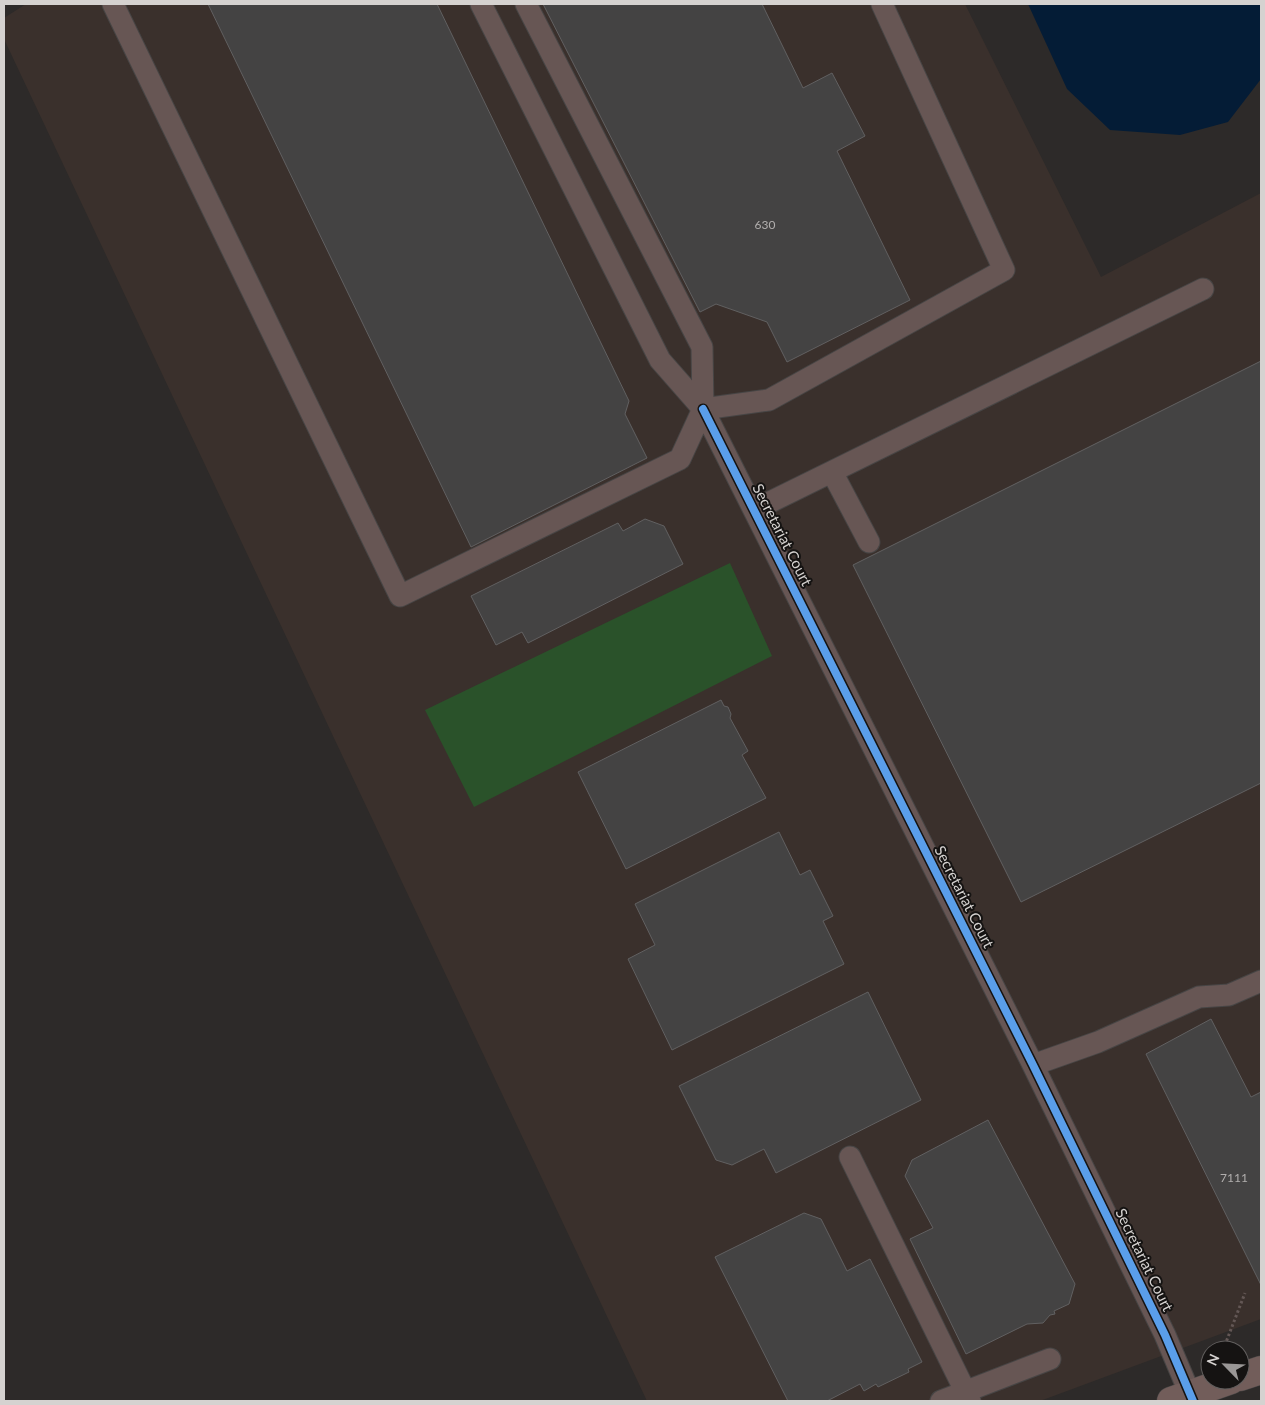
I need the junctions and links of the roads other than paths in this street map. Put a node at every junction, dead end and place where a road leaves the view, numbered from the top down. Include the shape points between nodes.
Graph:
1 (113, 4) edge
2 (481, 4) edge
3 (526, 4) edge
4 (882, 4) edge
5 (1203, 288) dead end
6 (703, 409) junction
7 (832, 472) junction
8 (754, 510) junction
9 (868, 542) dead end
10 (1261, 981) edge
11 (1033, 1065) junction
12 (850, 1157) dead end
13 (1050, 1359) dead end
14 (1207, 1390) edge
15 (968, 1397) edge
16 (1185, 1399) edge
17 (941, 1401) edge

1 - 6 street via 400,596 680,459
2 - 6 street via 660,360
3 - 6 street via 702,347
4 - 6 street via 1004,270 769,400
5 - 7 street
6 - 8 street, Secretariat Court
7 - 8 street
7 - 9 street
8 - 11 street, Secretariat Court
10 - 11 street via 1229,995 1199,997 1098,1042
11 - 16 street, Secretariat Court via 1165,1335
12 - 15 street
13 - 15 street
14 - 16 main road
15 - 17 street

